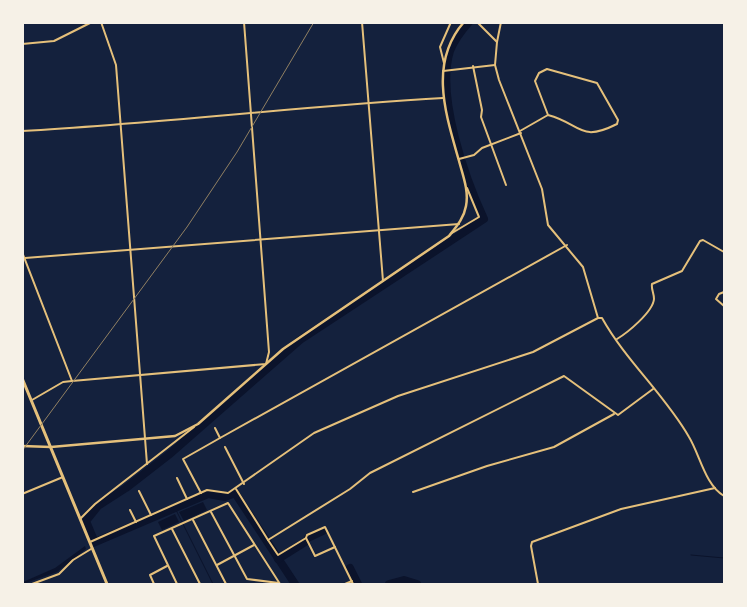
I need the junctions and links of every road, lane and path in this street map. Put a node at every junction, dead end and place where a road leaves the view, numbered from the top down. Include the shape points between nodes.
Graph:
1 (92, 22) edge
2 (101, 22) edge
3 (244, 22) edge
4 (362, 22) edge
5 (451, 22) edge
6 (464, 22) edge
7 (477, 22) edge
8 (501, 22) edge
9 (497, 42) junction
10 (22, 44) edge
11 (444, 63) junction
12 (495, 65) junction
13 (473, 66) junction
14 (443, 71) junction
15 (443, 98) junction
16 (368, 102) junction
17 (252, 112) junction
18 (548, 115) junction
19 (122, 125) junction
20 (22, 131) edge
21 (521, 132) junction
22 (490, 145) junction
23 (459, 159) junction
24 (506, 185) dead end
25 (466, 186) junction
26 (459, 224) junction
27 (378, 229) junction
28 (449, 236) junction
29 (261, 239) junction
30 (567, 245) junction
31 (131, 249) junction
32 (22, 252) edge
33 (724, 252) edge
34 (25, 258) junction
35 (383, 281) junction
36 (724, 292) edge
37 (724, 306) edge
38 (598, 318) junction
39 (616, 339) junction
40 (266, 364) junction
41 (141, 375) junction
42 (22, 378) edge
43 (72, 381) junction
44 (653, 389) junction
45 (32, 400) junction
46 (614, 414) junction
47 (198, 424) junction
48 (215, 428) dead end
49 (220, 438) junction
50 (145, 440) junction
51 (22, 446) edge
52 (51, 447) junction
53 (225, 447) dead end
54 (147, 464) junction
55 (63, 477) junction
56 (177, 478) dead end
57 (244, 484) junction
58 (715, 488) junction
59 (236, 489) junction
60 (139, 491) dead end
61 (413, 492) dead end
62 (201, 493) junction
63 (22, 494) edge
64 (724, 496) edge
65 (187, 499) junction
66 (130, 510) dead end
67 (211, 511) junction
68 (151, 515) junction
69 (80, 519) junction
70 (193, 519) junction
71 (136, 522) junction
72 (172, 528) junction
73 (306, 538) junction
74 (268, 540) junction
75 (90, 542) junction
76 (254, 545) junction
77 (335, 547) junction
78 (92, 548) junction
79 (234, 555) junction
80 (216, 565) junction
81 (168, 566) junction
82 (352, 581) junction
83 (32, 584) edge
84 (107, 584) edge
85 (154, 584) edge
86 (177, 584) edge
87 (200, 584) edge
88 (226, 584) edge
89 (280, 584) edge
90 (345, 584) edge
91 (354, 584) edge
92 (402, 584) edge
93 (409, 584) edge
94 (538, 584) edge

1 - 10 street via 54,41
2 - 19 street via 116,64
3 - 17 street
4 - 16 street
5 - 11 street via 440,47
6 - 11 street via 448,48
7 - 9 street
8 - 9 street
9 - 12 street
11 - 14 street
12 - 13 street
12 - 21 street via 509,108
13 - 14 street
13 - 22 street via 482,110 480,117
14 - 15 street
15 - 16 street
15 - 23 street
16 - 17 street
16 - 27 street
17 - 19 street
17 - 29 street
18 - 18 street via 535,81 539,73 547,69 597,83 618,120 617,124 597,133 585,133
18 - 21 street
19 - 20 street
19 - 31 street
21 - 22 street
21 - 30 street via 542,189 548,225
22 - 23 street
22 - 24 street
23 - 25 street
25 - 26 street via 466,208
25 - 28 street via 479,217
26 - 27 street
26 - 28 street
27 - 29 street
27 - 35 street
28 - 35 street
29 - 31 street
29 - 40 street via 269,352
30 - 38 street via 584,268
30 - 49 street
31 - 34 street
31 - 41 street
32 - 34 street
33 - 39 street via 703,240 700,242 682,271 652,284 652,307 628,332
34 - 43 street
35 - 40 street
36 - 37 street via 716,299
38 - 39 street via 602,318
38 - 57 street via 533,352 398,396 322,430
39 - 44 street
40 - 41 street
40 - 47 street
41 - 43 street
41 - 50 street
42 - 45 main road
43 - 45 street via 63,382
44 - 46 street via 618,415
44 - 58 street via 682,424
45 - 52 main road
46 - 61 street via 554,447
46 - 74 street via 564,376 370,473
47 - 50 street via 175,436
47 - 54 street
48 - 49 street
49 - 62 street via 183,459
50 - 52 street
50 - 54 street
51 - 52 street
52 - 55 main road
53 - 57 street
54 - 69 street
55 - 63 street
55 - 69 main road
56 - 65 street
57 - 59 street
58 - 64 street
58 - 94 street via 621,509 532,542
59 - 62 street via 228,493 207,490
59 - 74 street
60 - 68 street
62 - 65 street
65 - 68 street
66 - 71 street
67 - 70 street
67 - 76 street via 228,503
67 - 79 street
68 - 71 street
69 - 75 main road
70 - 72 street
70 - 80 street
71 - 75 street
72 - 81 street via 154,536
72 - 87 street
73 - 74 street via 278,555
73 - 77 street via 315,556
73 - 77 street via 326,526
75 - 78 main road
76 - 79 street
76 - 89 street
77 - 82 street
78 - 83 street via 59,574
78 - 84 main road
79 - 80 street
79 - 89 street via 247,579
80 - 88 street
81 - 85 street via 150,575
81 - 86 street
82 - 90 street
82 - 91 street
92 - 93 street

